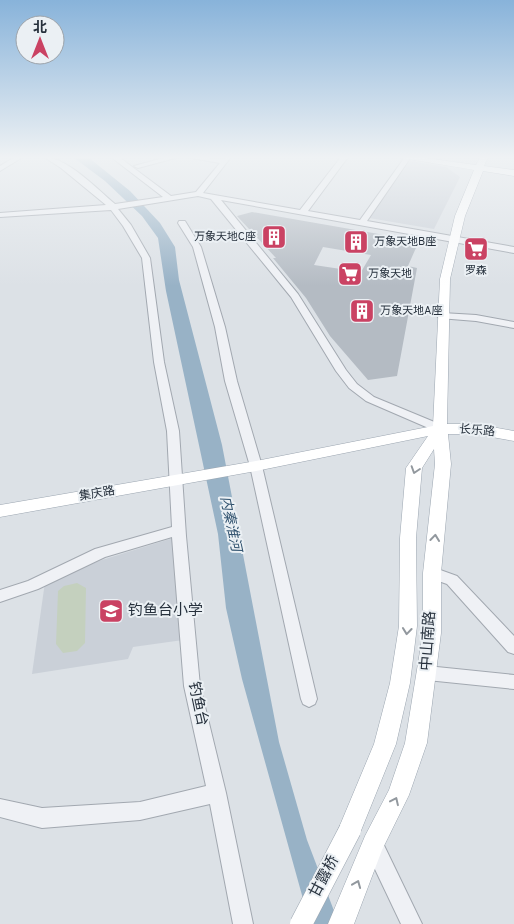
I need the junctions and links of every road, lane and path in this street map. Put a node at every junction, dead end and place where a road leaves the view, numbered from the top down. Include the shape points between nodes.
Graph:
1 (105, 200) edge
2 (156, 200) edge
3 (216, 200) edge
4 (235, 200) edge
5 (312, 200) edge
6 (377, 200) edge
7 (467, 200) edge
8 (113, 207) junction
9 (302, 213) junction
10 (0, 215) edge
11 (182, 222) dead end
12 (361, 224) junction
13 (455, 240) junction
14 (514, 250) edge
15 (442, 316) junction
16 (514, 325) edge
17 (440, 429) junction
18 (514, 436) edge
19 (256, 466) junction
20 (177, 480) junction
21 (0, 511) edge
22 (179, 530) junction
23 (432, 573) junction
24 (0, 596) edge
25 (514, 647) edge
26 (427, 673) junction
27 (514, 682) edge
28 (309, 699) dead end
29 (217, 793) junction
30 (0, 808) edge
31 (350, 830) joint
32 (373, 844) junction
33 (243, 924) edge
34 (300, 924) edge
35 (341, 924) edge
36 (412, 924) edge

1 - 8 street, 钓鱼台
2 - 8 street
3 - 17 street via 295,296 340,371 353,386 370,399
4 - 9 street
5 - 9 street
6 - 12 street
7 - 13 main road, 中山南路
8 - 10 street
8 - 20 street, 钓鱼台 via 146,258 159,362 173,432
9 - 12 street
11 - 19 street via 197,247
12 - 13 street
13 - 14 street
13 - 15 main road, 中山南路 via 445,279
15 - 16 street
15 - 17 main road, 中山南路
17 - 18 main road, 长乐路 via 474,429
17 - 19 main road
23 -> 17 main road, 中山南路 via 443,464
17 -> 31 main road, 中山南路 via 414,468 408,538 408,626 400,683 385,744
19 - 20 main road, 集庆路
19 - 28 street
20 - 21 main road, 集庆路
20 - 22 street, 钓鱼台
22 - 24 street via 100,553 33,585
22 - 29 street, 钓鱼台 via 192,686
23 - 25 street via 452,580
23 - 26 main road, 中山南路 via 432,633
26 - 27 street
32 -> 26 main road, 中山南路 via 398,794 416,743
29 - 30 street via 140,811 42,818
29 - 33 street, 钓鱼台
31 - 34 main road, 甘露桥, bridge
35 -> 32 main road
32 - 36 street

